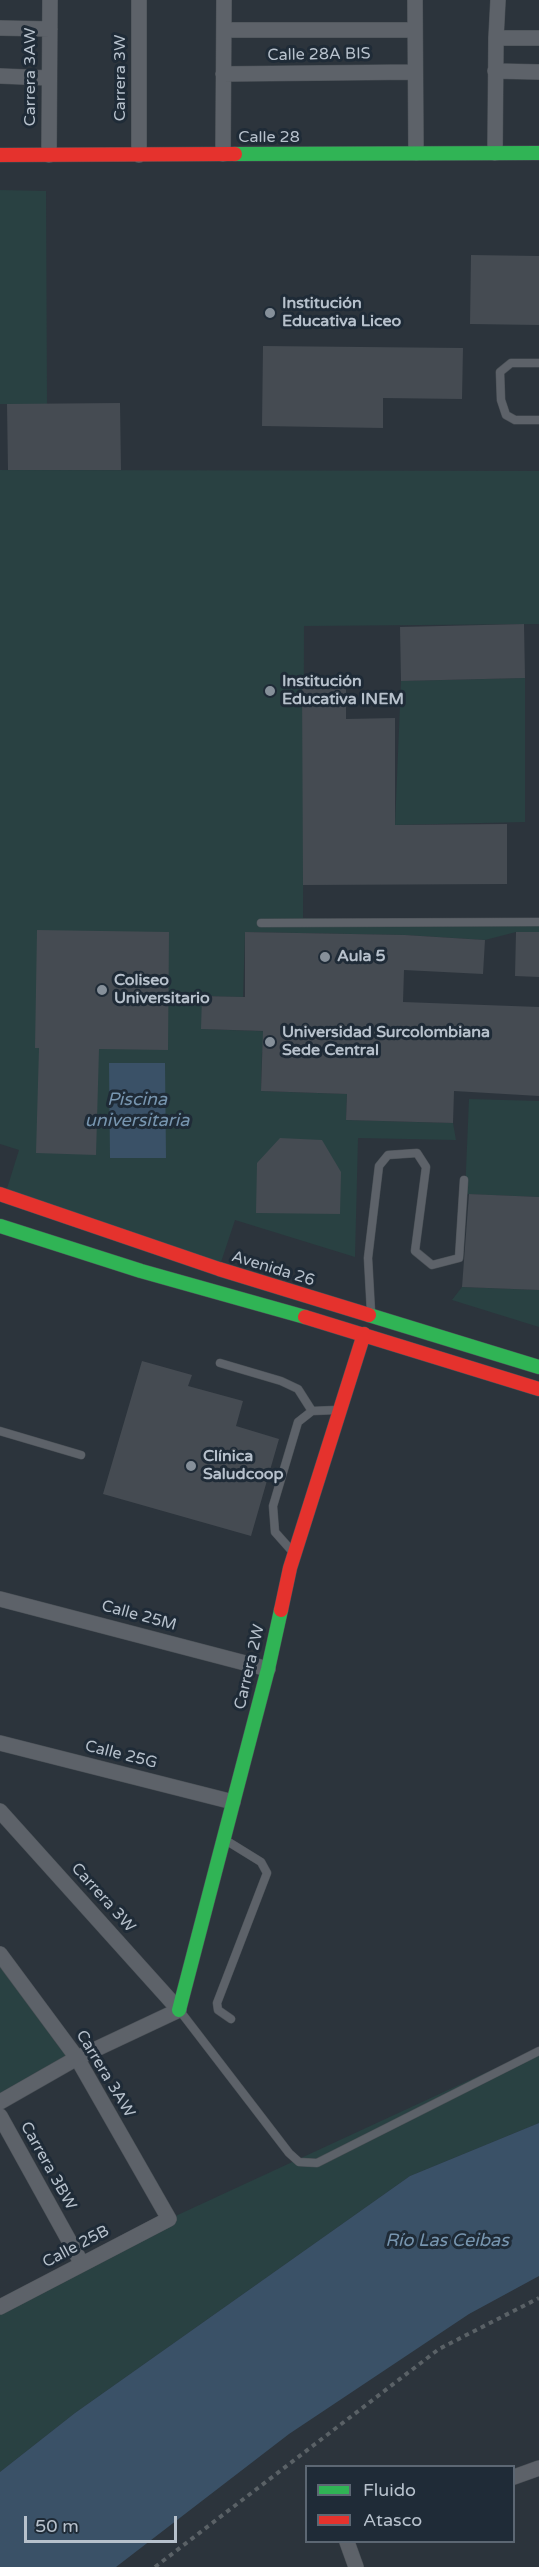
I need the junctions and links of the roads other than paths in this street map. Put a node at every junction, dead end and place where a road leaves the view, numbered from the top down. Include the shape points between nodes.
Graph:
1 (50, 0) edge
2 (139, 0) edge
3 (224, 0) edge
4 (415, 0) edge
5 (498, 0) edge
6 (0, 28) edge
7 (50, 29) junction
8 (224, 30) junction
9 (415, 30) junction
10 (496, 38) junction
11 (539, 38) edge
12 (495, 71) junction
13 (415, 72) junction
14 (539, 72) edge
15 (223, 74) junction
16 (0, 76) edge
17 (49, 78) junction
18 (416, 153) junction
19 (495, 153) junction
20 (539, 153) edge
21 (223, 154) junction
22 (0, 155) edge
23 (49, 155) junction
24 (139, 155) junction
25 (539, 363) edge
26 (539, 420) edge
27 (539, 922) edge
28 (261, 923) dead end
29 (464, 1180) dead end
30 (0, 1194) edge
31 (0, 1226) edge
32 (371, 1317) junction
33 (364, 1334) junction
34 (220, 1363) dead end
35 (539, 1367) edge
36 (539, 1389) edge
37 (340, 1409) junction
38 (312, 1411) junction
39 (0, 1431) edge
40 (81, 1455) dead end
41 (294, 1554) junction
42 (0, 1599) edge
43 (268, 1669) junction
44 (0, 1743) edge
45 (233, 1803) junction
46 (0, 1811) edge
47 (223, 1839) junction
48 (0, 1954) edge
49 (179, 2010) junction
50 (231, 2019) dead end
51 (539, 2051) edge
52 (77, 2058) junction
53 (0, 2102) edge
54 (0, 2116) edge
55 (169, 2219) joint
56 (82, 2264) junction
57 (0, 2307) edge
58 (539, 2468) edge
59 (515, 2475) edge
60 (348, 2543) edge
61 (356, 2567) edge

1 - 7 street, Carrera 3AW
2 - 24 street, Carrera 3W
3 - 8 street
4 - 9 street
5 - 10 street
6 - 7 street
7 - 17 street, Carrera 3AW
8 - 9 street
8 - 15 street
9 - 13 street
10 - 11 street
10 - 12 street
12 - 14 street
12 - 19 street
13 - 15 street, Calle 28A BIS
13 - 18 street
15 - 21 street
16 - 17 street
17 - 23 street, Carrera 3AW
18 - 19 street, Calle 28
18 - 21 street, Calle 28
19 - 20 street, Calle 28
21 - 24 street, Calle 28
22 - 23 street, Calle 28
23 - 24 street, Calle 28
25 - 26 lane via 512,363 500,372 506,414 515,420
27 - 28 lane
29 - 32 lane via 459,1257 432,1265 415,1251 426,1167 417,1153 388,1155 379,1166 368,1258
30 - 32 street, Avenida 26
31 - 33 street via 141,1271
32 - 35 street, Avenida 26
33 - 36 street
33 - 37 street, Carrera 2W
34 - 38 lane via 298,1389
37 - 38 lane
37 - 41 street, Carrera 2W
38 - 41 lane via 298,1422 273,1506 275,1532
39 - 40 lane
41 - 43 street, Carrera 2W
42 - 43 street, Calle 25M
43 - 45 street, Carrera 2W
44 - 45 street, Calle 25G
45 - 47 street, Carrera 2W
46 - 49 street, Carrera 3W
47 - 49 street, Carrera 2W
47 - 50 lane via 261,1862 267,1873 217,2003 218,2010
48 - 52 street, Carrera 3AW
49 - 51 lane via 299,2162 317,2163
49 - 52 street
52 - 53 street
52 - 55 street, Carrera 3AW
54 - 56 street, Carrera 3BW
55 - 56 street, Calle 25B
56 - 57 street, Calle 25B
58 - 59 street
60 - 61 street

